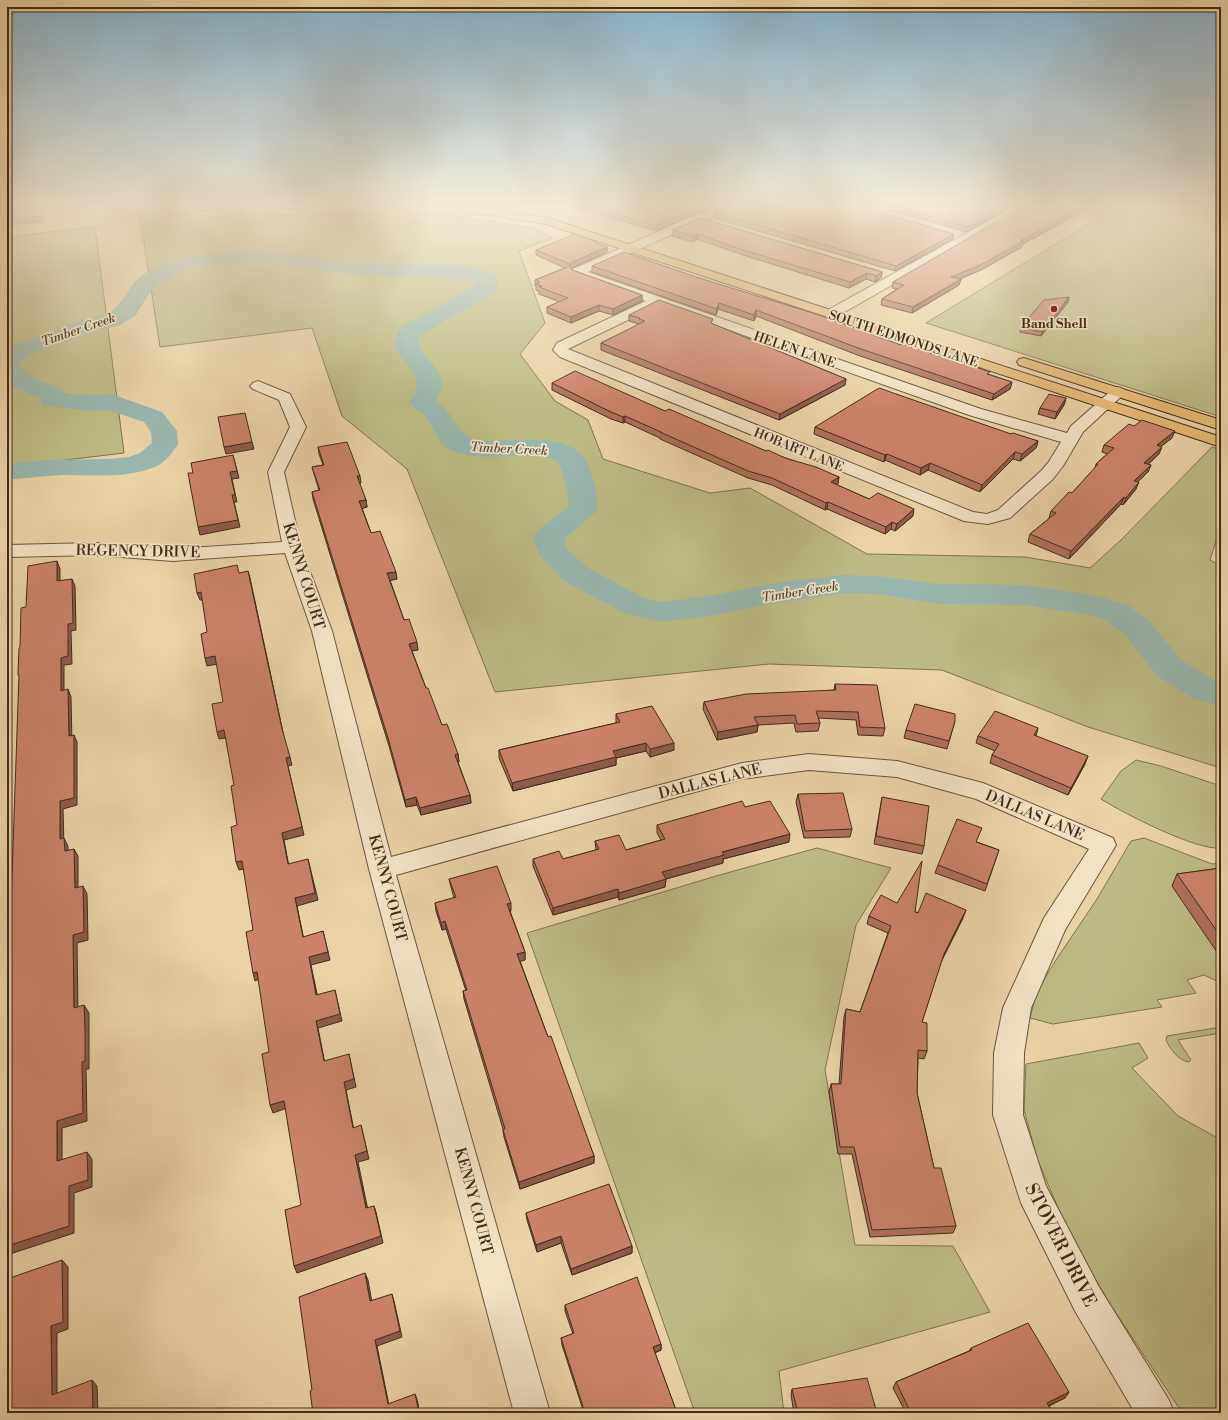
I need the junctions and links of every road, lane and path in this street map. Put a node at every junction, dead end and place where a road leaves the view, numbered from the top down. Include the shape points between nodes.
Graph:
1 (581, 270) edge
2 (698, 270) edge
3 (911, 270) edge
4 (883, 274) dead end
5 (897, 278) junction
6 (832, 300) dead end
7 (658, 301) junction
8 (846, 305) junction
9 (862, 310) dead end
10 (831, 314) junction
11 (1013, 358) dead end
12 (258, 386) dead end
13 (1118, 392) junction
14 (1104, 404) junction
15 (1221, 424) edge
16 (1070, 439) junction
17 (1221, 442) edge
18 (292, 547) junction
19 (7, 551) edge
20 (1104, 845) joint
21 (382, 869) junction
22 (532, 1413) edge
23 (1156, 1413) edge

1 - 7 street, HELEN LANE via 577,272
2 - 10 main road, SOUTH EDMONDS LANE
3 - 5 street
4 - 5 street
5 - 8 street
6 - 8 main road, SOUTH EDMONDS LANE
7 - 16 street, HELEN LANE via 975,412
7 - 16 street, HOBART LANE via 562,346 560,350 970,517 988,519 1004,514 1055,466
8 - 9 main road, SOUTH EDMONDS LANE
8 - 10 street
10 - 14 main road, SOUTH EDMONDS LANE
11 - 13 main road
12 - 18 street, KENNY COURT via 284,397 298,427 276,472
13 - 14 street
13 - 15 main road
14 - 16 street, HOBART LANE via 1076,429
14 - 17 main road, SOUTH EDMONDS LANE
18 - 19 street, REGENCY DRIVE via 173,556 96,549
18 - 21 street, KENNY COURT via 322,631
20 - 21 street, DALLAS LANE via 983,792 897,769 810,762 742,771
20 - 23 street, STOVER DRIVE via 1053,926 1017,1008 1009,1053 1008,1115 1032,1192 1087,1299
21 - 22 street, KENNY COURT

